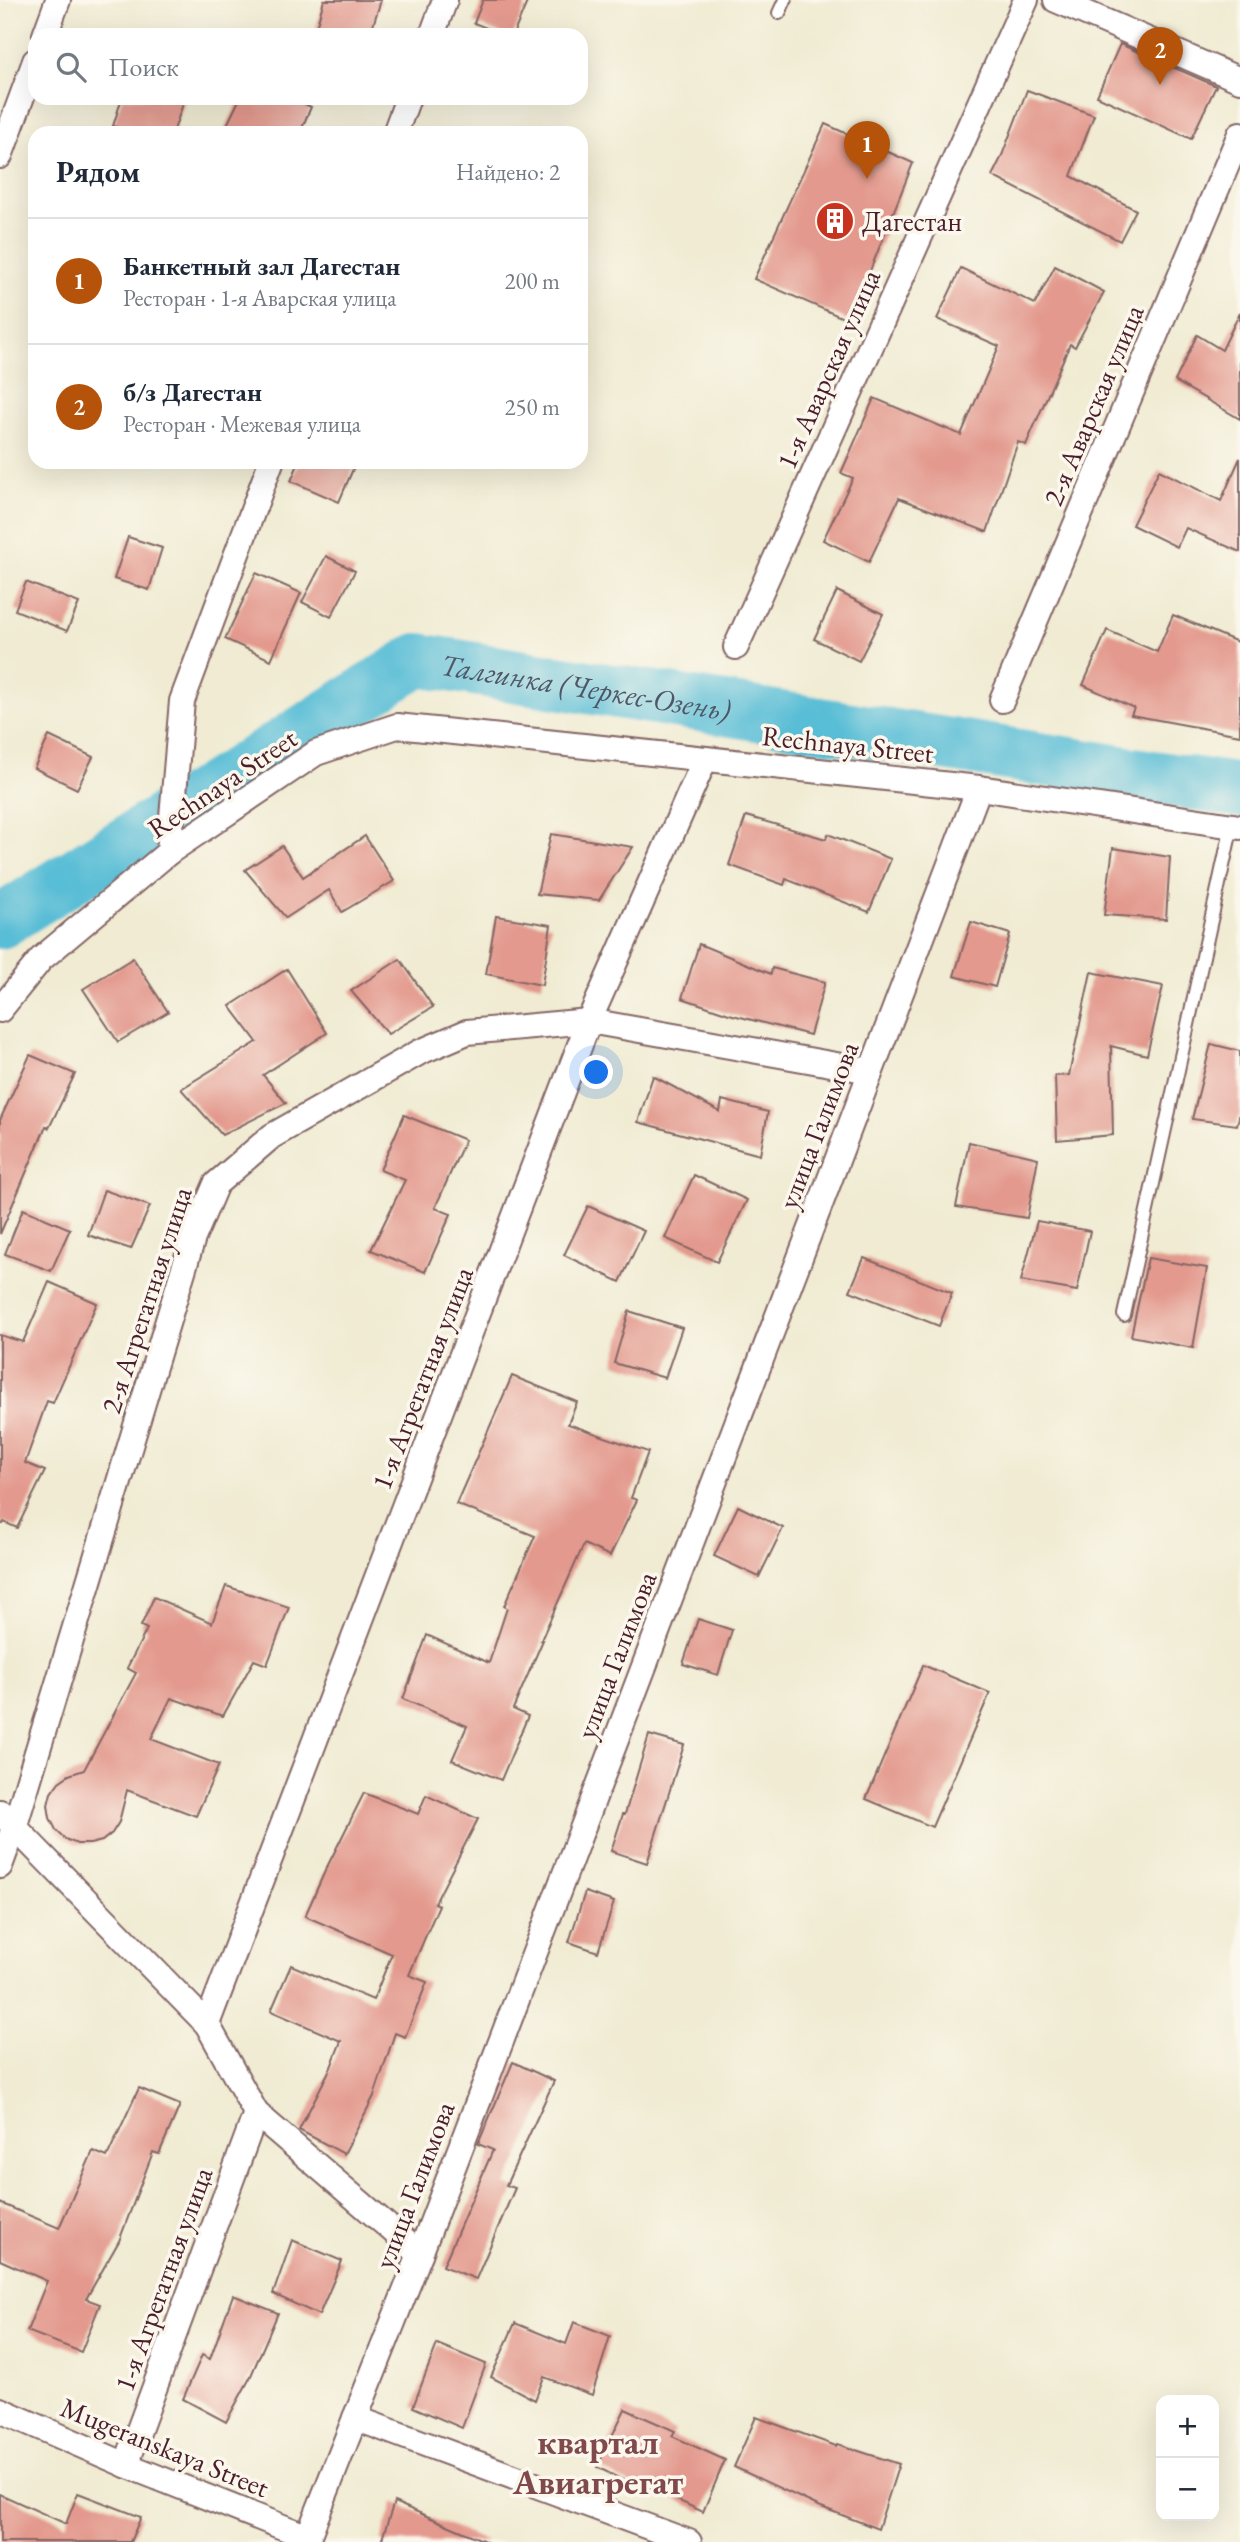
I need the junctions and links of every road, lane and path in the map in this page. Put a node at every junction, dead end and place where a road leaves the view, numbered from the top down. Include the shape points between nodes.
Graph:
1 (58, 0) edge
2 (445, 0) edge
3 (785, 0) edge
4 (1026, 0) edge
5 (1056, 0) edge
6 (779, 13) dead end
7 (48, 28) edge
8 (435, 28) edge
9 (28, 80) edge
10 (1240, 80) edge
11 (405, 105) edge
12 (398, 126) edge
13 (1240, 134) edge
14 (0, 156) edge
15 (268, 469) edge
16 (736, 647) dead end
17 (1002, 700) dead end
18 (705, 759) junction
19 (979, 788) junction
20 (1236, 826) edge
21 (169, 852) junction
22 (0, 1010) edge
23 (589, 1021) junction
24 (870, 1071) junction
25 (1124, 1315) dead end
26 (7, 1819) edge
27 (0, 1866) edge
28 (207, 2024) junction
29 (256, 2113) junction
30 (420, 2254) junction
31 (0, 2410) edge
32 (355, 2418) junction
33 (126, 2465) junction
34 (307, 2540) edge
35 (689, 2542) edge

1 - 7 street
2 - 8 street
3 - 6 lane
4 - 16 street, 1-я Аварская улица
5 - 10 street
9 - 14 street
11 - 12 street
13 - 17 street, 2-я Аварская улица
15 - 21 street via 182,701
18 - 19 street, Rechnaya Street
18 - 21 street, Rechnaya Street via 397,726 316,753
18 - 23 street, 1-я Агрегатная улица
19 - 20 street, Rechnaya Street
19 - 24 street, улица Галимова
20 - 25 lane
21 - 22 street, Rechnaya Street via 41,959
23 - 24 street, 2-я Агрегатная улица
23 - 26 street, 2-я Агрегатная улица via 467,1032 420,1052 272,1136 216,1184 193,1238
23 - 28 street, 1-я Агрегатная улица
24 - 30 street, улица Галимова
26 - 27 street, 2-я Агрегатная улица
26 - 28 street
28 - 29 street
29 - 30 street
29 - 33 street, 1-я Агрегатная улица
30 - 32 street, улица Галимова
31 - 33 street, Mugeranskaya Street
32 - 34 street, улица Галимова
32 - 35 street
33 - 34 street, Mugeranskaya Street

